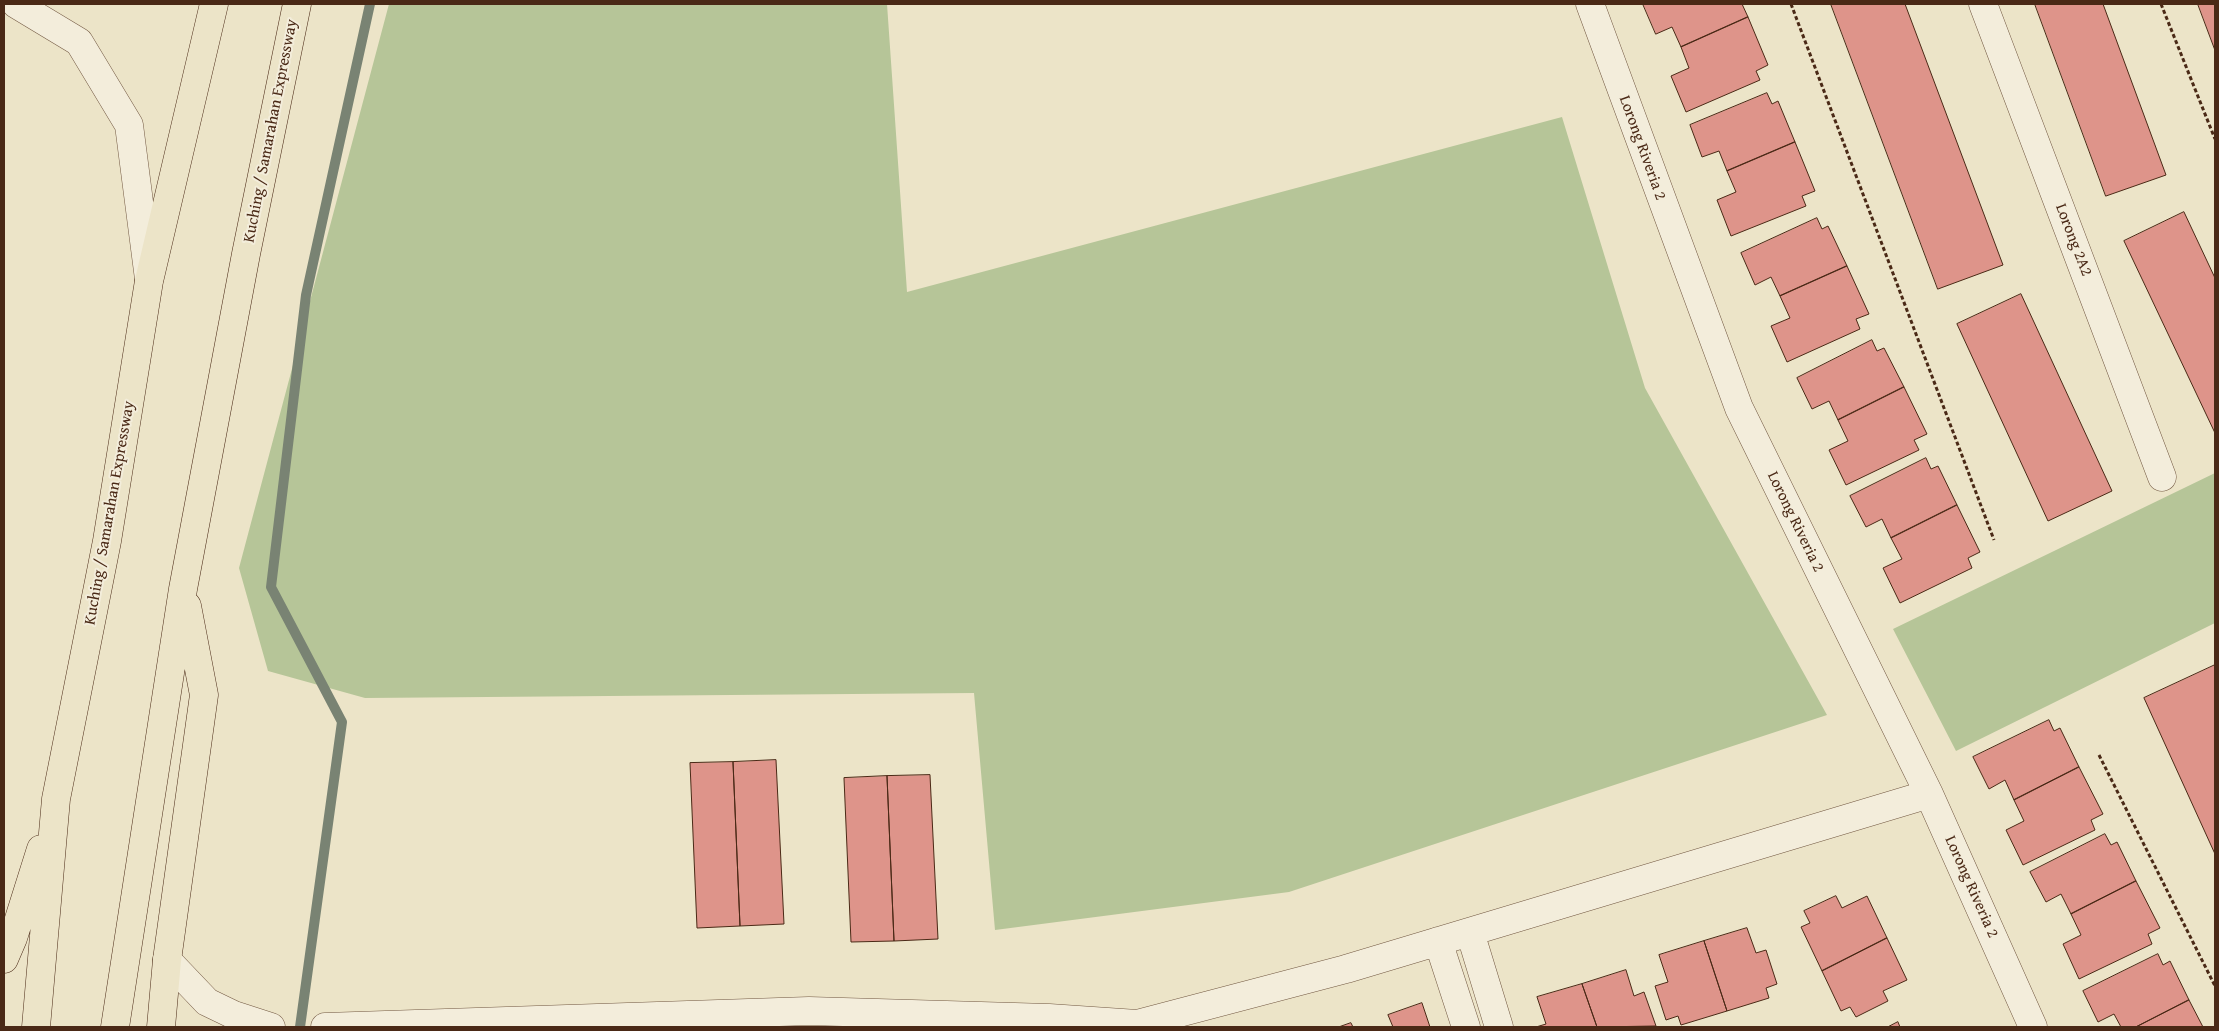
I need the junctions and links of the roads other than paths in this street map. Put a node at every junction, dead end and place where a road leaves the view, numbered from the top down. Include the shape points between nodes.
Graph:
1 (16, 4) edge
2 (214, 4) edge
3 (297, 4) edge
4 (1590, 4) edge
5 (1983, 4) edge
6 (149, 281) junction
7 (2162, 476) dead end
8 (183, 589) junction
9 (1928, 794) junction
10 (56, 799) junction
11 (1470, 932) junction
12 (1438, 941) junction
13 (4, 959) edge
14 (167, 960) junction
15 (36, 1027) edge
16 (115, 1027) edge
17 (161, 1027) edge
18 (271, 1027) edge
19 (325, 1027) edge
20 (1466, 1027) edge
21 (1499, 1027) edge
22 (2033, 1027) edge

1 - 6 street via 79,42 129,125
2 - 6 highway, Kuching / Samarahan Expressway
3 - 8 highway, Kuching / Samarahan Expressway
4 - 9 street, Lorong Riveria 2 via 1739,408
5 - 7 street, Lorong 2A2
6 - 10 highway, Kuching / Samarahan Expressway via 107,541
8 - 14 highway via 204,694
8 - 16 highway, Kuching / Samarahan Expressway
9 - 11 street
9 - 22 street, Lorong Riveria 2
10 - 13 highway
10 - 15 highway, Kuching / Samarahan Expressway
11 - 12 street
11 - 21 street
12 - 19 street via 1346,969 1137,1024 809,1012
12 - 20 street
14 - 17 highway
14 - 18 street via 207,1002 234,1016

